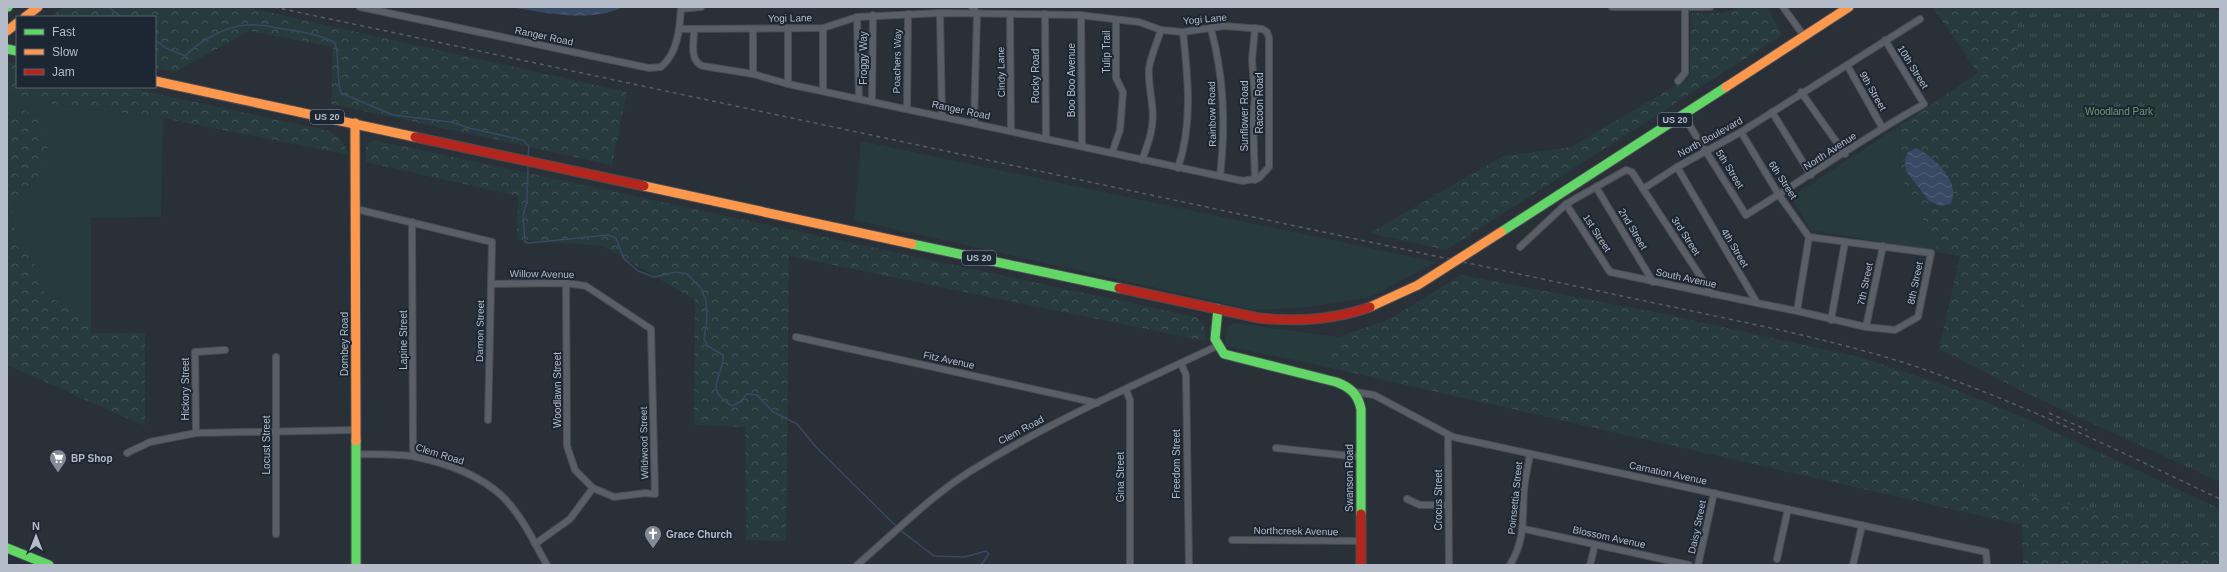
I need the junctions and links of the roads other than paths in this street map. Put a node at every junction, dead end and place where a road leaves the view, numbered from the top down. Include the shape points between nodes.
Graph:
1 (38, 7) edge
2 (360, 7) edge
3 (701, 7) edge
4 (972, 7) edge
5 (1612, 7) edge
6 (1652, 7) edge
7 (1685, 7) edge
8 (1710, 7) edge
9 (1783, 7) edge
10 (1849, 7) edge
11 (681, 8) edge
12 (940, 13) junction
13 (977, 13) junction
14 (908, 14) junction
15 (1010, 14) junction
16 (1045, 14) junction
17 (873, 15) junction
18 (1081, 15) junction
19 (26, 16) edge
20 (857, 17) junction
21 (1920, 19) dead end
22 (1116, 20) junction
23 (16, 24) edge
24 (788, 28) junction
25 (823, 28) junction
26 (1255, 28) junction
27 (680, 29) junction
28 (753, 29) junction
29 (1211, 29) junction
30 (694, 30) junction
31 (1161, 30) junction
32 (7, 31) edge
33 (1183, 32) junction
34 (1804, 36) junction
35 (1885, 40) junction
36 (1847, 65) junction
37 (753, 74) junction
38 (156, 80) edge
39 (1678, 81) dead end
40 (788, 84) junction
41 (823, 91) junction
42 (1802, 92) junction
43 (859, 99) junction
44 (872, 102) junction
45 (1924, 104) joint
46 (907, 109) junction
47 (1772, 112) junction
48 (1682, 115) junction
49 (942, 116) junction
50 (356, 123) junction
51 (974, 123) junction
52 (1882, 127) junction
53 (1011, 130) junction
54 (1741, 132) junction
55 (1046, 138) junction
56 (1082, 146) junction
57 (1707, 151) junction
58 (1112, 153) junction
59 (1845, 154) junction
60 (1142, 160) junction
61 (1178, 168) junction
62 (1677, 168) junction
63 (1811, 175) junction
64 (1220, 176) junction
65 (1255, 180) junction
66 (1596, 187) junction
67 (1643, 189) junction
68 (1779, 195) junction
69 (1566, 204) junction
70 (356, 209) junction
71 (1746, 215) joint
72 (412, 222) junction
73 (1810, 237) junction
74 (1845, 242) junction
75 (1883, 246) junction
76 (1520, 247) dead end
77 (1610, 272) joint
78 (1653, 282) junction
79 (566, 283) junction
80 (491, 284) junction
81 (1712, 294) junction
82 (1757, 302) junction
83 (1218, 310) junction
84 (1800, 312) junction
85 (1831, 320) junction
86 (1866, 327) junction
87 (651, 329) joint
88 (796, 337) dead end
89 (1217, 346) junction
90 (225, 350) dead end
91 (276, 357) dead end
92 (1181, 363) junction
93 (1126, 390) junction
94 (1355, 392) junction
95 (1097, 403) junction
96 (488, 420) dead end
97 (355, 430) junction
98 (276, 431) junction
99 (196, 433) junction
100 (1448, 436) junction
101 (1276, 448) dead end
102 (127, 453) dead end
103 (355, 454) junction
104 (1530, 454) junction
105 (415, 456) junction
106 (1360, 457) junction
107 (593, 488) junction
108 (1714, 493) junction
109 (1407, 499) dead end
110 (1448, 505) junction
111 (1788, 509) junction
112 (1862, 525) junction
113 (1524, 529) junction
114 (276, 534) dead end
115 (1232, 540) dead end
116 (1361, 541) junction
117 (535, 544) junction
118 (1595, 545) junction
119 (7, 548) edge
120 (1777, 559) dead end
121 (1667, 563) edge
122 (48, 565) edge
123 (356, 565) edge
124 (547, 565) edge
125 (857, 565) edge
126 (1130, 565) edge
127 (1189, 565) edge
128 (1361, 565) edge
129 (1449, 565) edge
130 (1510, 565) edge
131 (1590, 565) edge
132 (1689, 565) edge
133 (1698, 565) edge
134 (1853, 565) edge
135 (1987, 565) edge

1 - 19 main road
2 - 27 street, Ranger Road via 649,68 659,68 665,64
3 - 11 street
4 - 13 street
5 - 6 street
6 - 7 street
7 - 8 street
7 - 39 street via 1685,73
9 - 34 street
10 - 34 main road, US 20
11 - 27 street, Ranger Road
12 - 13 street, Yogi Lane
12 - 14 street, Yogi Lane
12 - 49 street
13 - 15 street, Yogi Lane
13 - 51 street
14 - 17 street, Yogi Lane
14 - 46 street, Poachers Way
15 - 16 street, Yogi Lane
15 - 53 street, Cindy Lane
16 - 18 street, Yogi Lane
16 - 55 street, Rocky Road
17 - 20 street, Yogi Lane
17 - 44 street, Froggy Way
18 - 22 street, Yogi Lane
18 - 56 street, Boo Boo Avenue
20 - 25 street, Yogi Lane
20 - 43 street
21 - 35 street, North Boulevard
22 - 31 street, Yogi Lane via 1139,22
22 - 58 street, Tulip Trail via 1116,78 1123,92 1120,130
23 - 32 main road
24 - 25 street, Yogi Lane
24 - 28 street, Yogi Lane
24 - 40 street
25 - 41 street
26 - 29 street, Yogi Lane via 1224,26
26 - 65 street, Sunflower Road via 1252,60 1255,98
26 - 65 street, Racoon Road via 1265,30 1269,38 1270,161 1266,172
27 - 30 street, Yogi Lane
28 - 30 street, Yogi Lane
28 - 37 street
29 - 33 street, Yogi Lane
29 - 64 street, Rainbow Road via 1223,89 1223,148
30 - 37 street, Ranger Road via 694,59 698,64
31 - 33 street, Yogi Lane
31 - 60 street via 1149,67 1148,88 1153,106 1152,134
33 - 61 street via 1189,100 1184,147
34 - 48 main road, US 20
35 - 36 street, North Boulevard
35 - 45 street, 10th Street
36 - 42 street, North Boulevard
36 - 52 street, 9th Street
37 - 40 street, Ranger Road
38 - 50 main road, US 20
40 - 41 street, Ranger Road
41 - 43 street, Ranger Road
42 - 47 street, North Boulevard
42 - 59 street
43 - 44 street, Ranger Road
44 - 46 street, Ranger Road
45 - 52 street, North Avenue
46 - 49 street, Ranger Road
47 - 54 street, North Boulevard
47 - 63 street
48 - 57 street, 5th Street
48 - 83 main road, US 20, bridge via 1418,285 1375,307 1326,319 1276,320
49 - 51 street, Ranger Road
50 - 70 main road, Dombey Road
50 - 83 main road, US 20
51 - 53 street, Ranger Road
52 - 59 street, North Avenue
53 - 55 street, Ranger Road
54 - 57 street, North Boulevard
54 - 68 street, 6th Street
55 - 56 street, Ranger Road
56 - 58 street, Ranger Road
57 - 62 street, North Boulevard
57 - 71 street, 5th Street
58 - 60 street, Ranger Road
59 - 63 street, North Avenue
60 - 61 street, Ranger Road
61 - 64 street, Ranger Road
62 - 67 street, North Boulevard
62 - 82 street, 4th Street
63 - 68 street, North Avenue
64 - 65 street, Ranger Road via 1243,181
66 - 67 street via 1626,170 1632,172
66 - 69 street
66 - 78 street, 2nd Street
67 - 81 street, 3rd Street
68 - 71 street, North Avenue
68 - 73 street, 6th Street
69 - 76 street
69 - 77 street, 1st Street
70 - 72 street
70 - 97 main road, Dombey Road
72 - 80 street, Damon Street via 492,242
72 - 105 street, Lapine Street
73 - 74 street
73 - 84 street
74 - 75 street
74 - 85 street
75 - 86 street, 7th Street
75 - 86 street, 8th Street via 1931,253 1918,317 1895,330
77 - 78 street, South Avenue
78 - 81 street, South Avenue
79 - 80 street, Willow Avenue
79 - 87 street, Willow Avenue via 586,286
79 - 107 street, Woodlawn Street via 567,446 575,470
80 - 96 street, Damon Street
81 - 82 street, South Avenue
82 - 84 street
83 - 89 main road via 1215,340
84 - 85 street
85 - 86 street
87 - 107 street, Wildwood Street via 655,494 614,497
88 - 95 street, Fitz Avenue
89 - 92 street, Clem Road
89 - 94 main road via 1224,354 1234,358 1336,382
90 - 99 street, Hickory Street via 195,352
91 - 98 street, Locust Street
92 - 93 street, Clem Road
92 - 127 street, Freedom Street via 1186,374
93 - 95 street, Clem Road
93 - 126 street, Gina Street via 1130,400
94 - 100 street, Carnation Avenue via 1374,395
94 - 106 main road, Swanson Road via 1361,409
95 - 125 street, Clem Road via 978,466 941,493
97 - 98 street
97 - 103 main road, Dombey Road
98 - 99 street
98 - 114 street, Locust Street
99 - 102 street via 150,442
100 - 104 street, Carnation Avenue
100 - 110 street, Crocus Street
101 - 106 street
103 - 105 street, Clem Road
103 - 123 main road, Dombey Road
104 - 108 street, Carnation Avenue
104 - 113 street, Poinsettia Street via 1524,490
105 - 117 street, Clem Road via 456,468 480,480 502,496
106 - 116 main road, Swanson Road
107 - 117 street via 570,519
108 - 111 street, Carnation Avenue
108 - 133 street, Daisy Street
109 - 110 street via 1420,505
110 - 129 street, Crocus Street
111 - 112 street, Carnation Avenue
111 - 120 street
112 - 134 street
112 - 135 street, Carnation Avenue via 1986,552
113 - 118 street, Blossom Avenue
113 - 130 street, Poinsettia Street via 1518,551
115 - 116 street, Northcreek Avenue
116 - 128 main road, Swanson Road
117 - 124 street, Clem Road
118 - 121 street, Blossom Avenue
118 - 131 street
119 - 122 main road
121 - 132 street, Blossom Avenue

